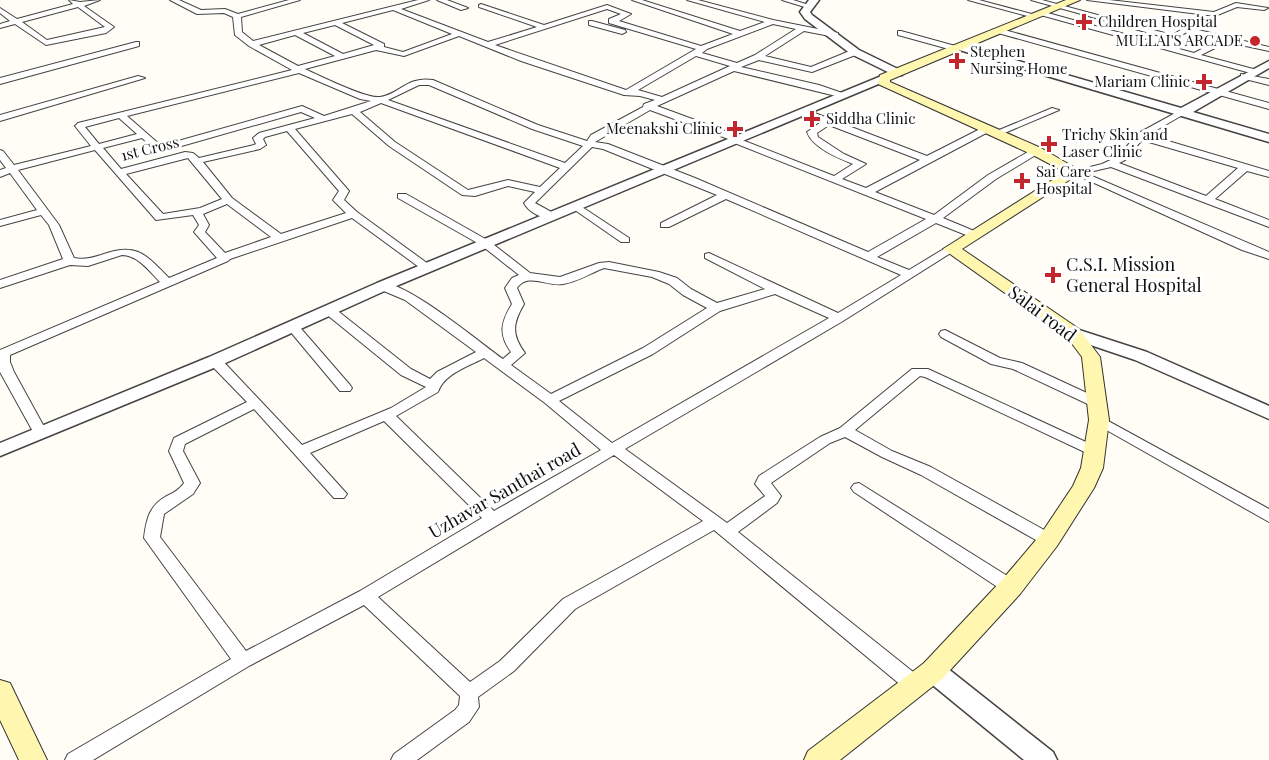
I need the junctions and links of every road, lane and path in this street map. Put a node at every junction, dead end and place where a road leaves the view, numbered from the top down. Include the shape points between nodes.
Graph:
1 (97, 0) edge
2 (173, 0) edge
3 (297, 0) edge
4 (426, 0) edge
5 (441, 0) edge
6 (635, 0) edge
7 (690, 0) edge
8 (785, 0) edge
9 (972, 0) edge
10 (1034, 0) edge
11 (1075, 0) edge
12 (1090, 0) edge
13 (1267, 0) edge
14 (75, 2) edge
15 (617, 3) dead end
16 (811, 3) edge
17 (481, 6) dead end
18 (607, 7) junction
19 (1057, 7) junction
20 (393, 8) junction
21 (464, 8) dead end
22 (0, 10) edge
23 (1266, 12) edge
24 (1038, 15) junction
25 (237, 16) junction
26 (17, 22) junction
27 (772, 22) junction
28 (336, 23) junction
29 (592, 23) dead end
30 (0, 26) edge
31 (544, 27) junction
32 (802, 29) junction
33 (1001, 30) junction
34 (296, 33) junction
35 (901, 33) dead end
36 (459, 34) junction
37 (740, 34) junction
38 (835, 35) junction
39 (1172, 37) junction
40 (1226, 39) junction
41 (136, 44) dead end
42 (252, 44) junction
43 (488, 45) junction
44 (1159, 46) junction
45 (378, 48) junction
46 (958, 48) junction
47 (1269, 48) edge
48 (700, 51) junction
49 (855, 52) junction
50 (1194, 56) junction
51 (343, 57) junction
52 (758, 57) junction
53 (1269, 64) edge
54 (735, 67) junction
55 (299, 69) junction
56 (806, 70) junction
57 (1249, 74) junction
58 (891, 76) junction
59 (141, 78) dead end
60 (0, 81) edge
61 (792, 82) junction
62 (1269, 82) edge
63 (1218, 91) junction
64 (627, 93) junction
65 (844, 95) junction
66 (381, 100) junction
67 (662, 100) junction
68 (647, 106) junction
69 (1269, 106) edge
70 (1055, 110) dead end
71 (354, 111) junction
72 (804, 112) junction
73 (1182, 112) junction
74 (121, 115) junction
75 (0, 118) edge
76 (321, 118) junction
77 (828, 121) junction
78 (289, 128) junction
79 (992, 131) junction
80 (144, 135) junction
81 (1140, 136) junction
82 (1269, 138) edge
83 (736, 139) junction
84 (589, 144) junction
85 (97, 147) junction
86 (1036, 151) junction
87 (0, 154) edge
88 (928, 160) junction
89 (197, 161) junction
90 (1113, 164) junction
91 (567, 167) junction
92 (1245, 167) junction
93 (12, 169) junction
94 (662, 169) junction
95 (1075, 172) junction
96 (119, 173) junction
97 (0, 174) edge
98 (1269, 174) edge
99 (837, 178) junction
100 (540, 190) junction
101 (866, 192) junction
102 (725, 195) junction
103 (402, 196) dead end
104 (228, 200) junction
105 (1208, 200) junction
106 (576, 206) junction
107 (44, 211) junction
108 (199, 211) junction
109 (353, 214) junction
110 (550, 216) junction
111 (935, 219) junction
112 (0, 223) edge
113 (1269, 224) edge
114 (665, 225) dead end
115 (975, 235) junction
116 (279, 238) junction
117 (625, 240) dead end
118 (484, 243) junction
119 (951, 249) junction
120 (710, 256) dead end
121 (870, 256) junction
122 (1269, 256) edge
123 (224, 257) junction
124 (69, 261) junction
125 (427, 268) junction
126 (908, 273) junction
127 (526, 276) junction
128 (167, 282) junction
129 (0, 284) edge
130 (382, 286) junction
131 (776, 290) junction
132 (716, 308) junction
133 (330, 311) junction
134 (839, 318) junction
135 (293, 327) junction
136 (1073, 333) junction
137 (945, 334) dead end
138 (483, 352) junction
139 (2, 354) edge
140 (215, 361) junction
141 (503, 365) junction
142 (432, 385) junction
143 (345, 388) dead end
144 (550, 400) junction
145 (256, 403) junction
146 (1098, 411) junction
147 (1269, 413) edge
148 (386, 415) junction
149 (845, 431) junction
150 (41, 434) junction
151 (0, 450) edge
152 (614, 450) junction
153 (300, 452) junction
154 (1096, 452) junction
155 (859, 488) dead end
156 (339, 494) dead end
157 (1269, 516) edge
158 (493, 519) junction
159 (721, 527) junction
160 (1049, 540) junction
161 (1011, 587) junction
162 (366, 596) junction
163 (243, 661) junction
164 (924, 678) junction
165 (0, 691) edge
166 (469, 693) junction
167 (33, 760) edge
168 (75, 760) edge
169 (401, 760) edge
170 (818, 760) edge
171 (1044, 760) edge

1 - 14 street
2 - 25 street via 200,12 225,10
3 - 25 street
4 - 20 street
5 - 21 street
6 - 37 street
7 - 27 street
8 - 16 street
9 - 24 street
10 - 19 street
11 - 19 main road
12 - 23 street via 1215,14 1236,5
13 - 23 street
14 - 26 street
14 - 26 street via 111,27 48,43
15 - 18 street
16 - 38 street via 805,12 808,17
17 - 31 street
18 - 31 street
18 - 48 street via 627,14 612,21
19 - 24 main road
19 - 39 street
20 - 28 street
20 - 36 street
22 - 26 street
24 - 33 main road
24 - 44 street
25 - 42 street via 238,33
26 - 30 street
27 - 32 street
27 - 37 street
28 - 34 street
28 - 45 street via 381,46
29 - 48 street
31 - 43 street
32 - 38 street
32 - 52 street
33 - 46 main road
33 - 63 street
34 - 42 street
34 - 51 street
35 - 46 street
36 - 43 street
36 - 45 street via 404,54
37 - 48 street
38 - 49 street
39 - 40 street via 1186,29
39 - 44 street
40 - 47 street
40 - 50 street
41 - 60 street
42 - 55 street
43 - 64 street
44 - 50 street
45 - 51 street
46 - 58 main road
46 - 73 street
48 - 54 street
48 - 64 street
49 - 56 street
49 - 58 street
50 - 57 street
51 - 55 street
52 - 54 street
52 - 56 street
53 - 57 street
54 - 61 street
54 - 67 street
55 - 66 street via 352,93
55 - 74 street
56 - 61 street
57 - 62 street
57 - 63 street
58 - 65 street
58 - 79 main road via 884,84 890,88
59 - 75 street
61 - 65 street
63 - 69 street
63 - 73 street
64 - 67 street
65 - 72 street
66 - 71 street, 1st Cross
66 - 84 street, 1st Cross via 418,82 430,82 535,127
66 - 91 street
67 - 68 street
68 - 83 street
68 - 84 street via 594,137
70 - 79 street
71 - 76 street, 1st Cross
71 - 100 street via 392,144 466,193 508,183
72 - 77 street
72 - 83 street
73 - 81 street
73 - 82 street
74 - 80 street
74 - 85 street via 80,126
76 - 78 street, 1st Cross
76 - 80 street via 302,109 164,148
77 - 88 street
77 - 99 street via 812,132 814,138 861,164
78 - 89 street, 1st Cross via 259,136 259,146
78 - 109 street via 344,191 338,200
79 - 86 main road
79 - 88 street
80 - 85 street
81 - 90 street
81 - 92 street
83 - 94 street
83 - 99 street
84 - 91 street
84 - 94 street, 1st Cross via 605,146
85 - 93 street, 1st Cross
85 - 96 street, 1st Cross
86 - 95 main road
86 - 111 street via 992,177
87 - 93 street
88 - 101 street
89 - 96 street, 1st Cross via 185,155
89 - 104 street
90 - 95 street
90 - 105 street
91 - 100 street
92 - 98 street
92 - 105 street
93 - 97 street, 1st Cross
93 - 107 street
94 - 102 street, 1st Cross
94 - 106 street
95 - 115 main road
95 - 122 street
96 - 108 street via 160,219
99 - 101 street
100 - 110 street via 529,206
101 - 111 street
102 - 114 street
102 - 121 street, 1st Cross
103 - 118 street
104 - 108 street
104 - 116 street
105 - 113 street
106 - 110 street
106 - 117 street
107 - 112 street
107 - 124 street
108 - 123 street via 204,225 199,232
109 - 116 street
109 - 125 street
110 - 118 street
111 - 115 street
111 - 121 street
115 - 119 main road
116 - 123 street
118 - 125 street
118 - 127 street
119 - 126 street, Uzhavar Santhai road
119 - 136 main road, Salai road
120 - 131 street
121 - 126 street, 1st Cross
123 - 128 street
124 - 128 street via 86,264 128,250
124 - 129 street
125 - 130 street
126 - 134 street, Uzhavar Santhai road
127 - 132 street via 561,281 609,266 673,280
127 - 141 street via 512,288 518,304 507,332 518,353
128 - 139 street
130 - 133 street
130 - 138 street via 409,297
131 - 132 street
131 - 134 street
132 - 144 street via 648,351
133 - 135 street
133 - 142 street via 406,372
134 - 152 street, Uzhavar Santhai road
135 - 140 street
135 - 143 street
136 - 146 main road, Salai road via 1091,357
136 - 147 street via 1141,356
137 - 146 street via 996,362 1017,366
138 - 141 street
138 - 142 street
139 - 150 street via 7,372
140 - 145 street
140 - 150 street
141 - 144 street
142 - 148 street via 433,389
144 - 152 street
145 - 153 street
145 - 163 street via 179,441 176,451 192,483 159,509 152,538
146 - 154 main road, Salai road
146 - 157 street
148 - 153 street
148 - 158 street
149 - 154 street via 921,372
149 - 159 street via 764,480 762,484 772,499
149 - 160 street
150 - 151 street
152 - 158 street, Uzhavar Santhai road
152 - 159 street
153 - 156 street
154 - 160 main road, Salai road via 1083,488
155 - 161 street
158 - 162 street, Uzhavar Santhai road
159 - 164 street
159 - 166 street via 569,604 507,666
160 - 161 main road, Salai road
161 - 164 main road, Salai road
162 - 163 street, Uzhavar Santhai road
162 - 166 street
163 - 168 street, Uzhavar Santhai road
164 - 170 main road, Salai road
164 - 171 street
165 - 167 main road
166 - 169 street via 469,707 462,716

